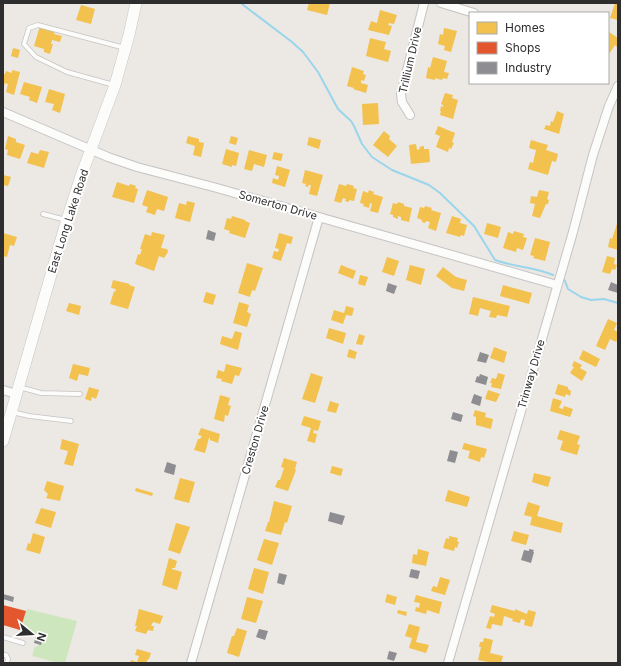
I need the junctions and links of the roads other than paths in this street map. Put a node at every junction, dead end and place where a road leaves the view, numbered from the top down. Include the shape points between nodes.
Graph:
1 (136, 3) edge
2 (424, 3) edge
3 (441, 3) edge
4 (471, 12) edge
5 (126, 49) junction
6 (115, 85) junction
7 (618, 86) edge
8 (3, 112) edge
9 (410, 115) dead end
10 (92, 149) junction
11 (43, 214) dead end
12 (319, 217) junction
13 (67, 220) junction
14 (557, 285) junction
15 (3, 390) edge
16 (17, 391) junction
17 (80, 394) dead end
18 (11, 412) junction
19 (71, 421) dead end
20 (3, 441) edge
21 (3, 637) edge
22 (23, 643) dead end
23 (3, 654) edge
24 (7, 663) edge
25 (191, 663) edge
26 (448, 663) edge

1 - 5 main road, East Long Lake Road
2 - 9 street, Trillium Drive via 401,94 402,102
3 - 4 street
5 - 6 main road, East Long Lake Road
5 - 6 lane via 38,25 29,28 24,44 36,57 67,72
6 - 10 main road, East Long Lake Road
7 - 14 street, Trinway Drive via 592,155
8 - 10 street, Somerton Drive
10 - 12 street, Somerton Drive via 137,167
10 - 13 main road, East Long Lake Road
11 - 13 lane
12 - 14 street, Somerton Drive
12 - 25 street, Creston Drive
13 - 16 main road, East Long Lake Road
14 - 26 street, Trinway Drive
15 - 16 street
16 - 17 lane
16 - 18 main road, East Long Lake Road
18 - 19 lane
18 - 20 main road, East Long Lake Road
21 - 22 lane
23 - 24 lane via 8,659

